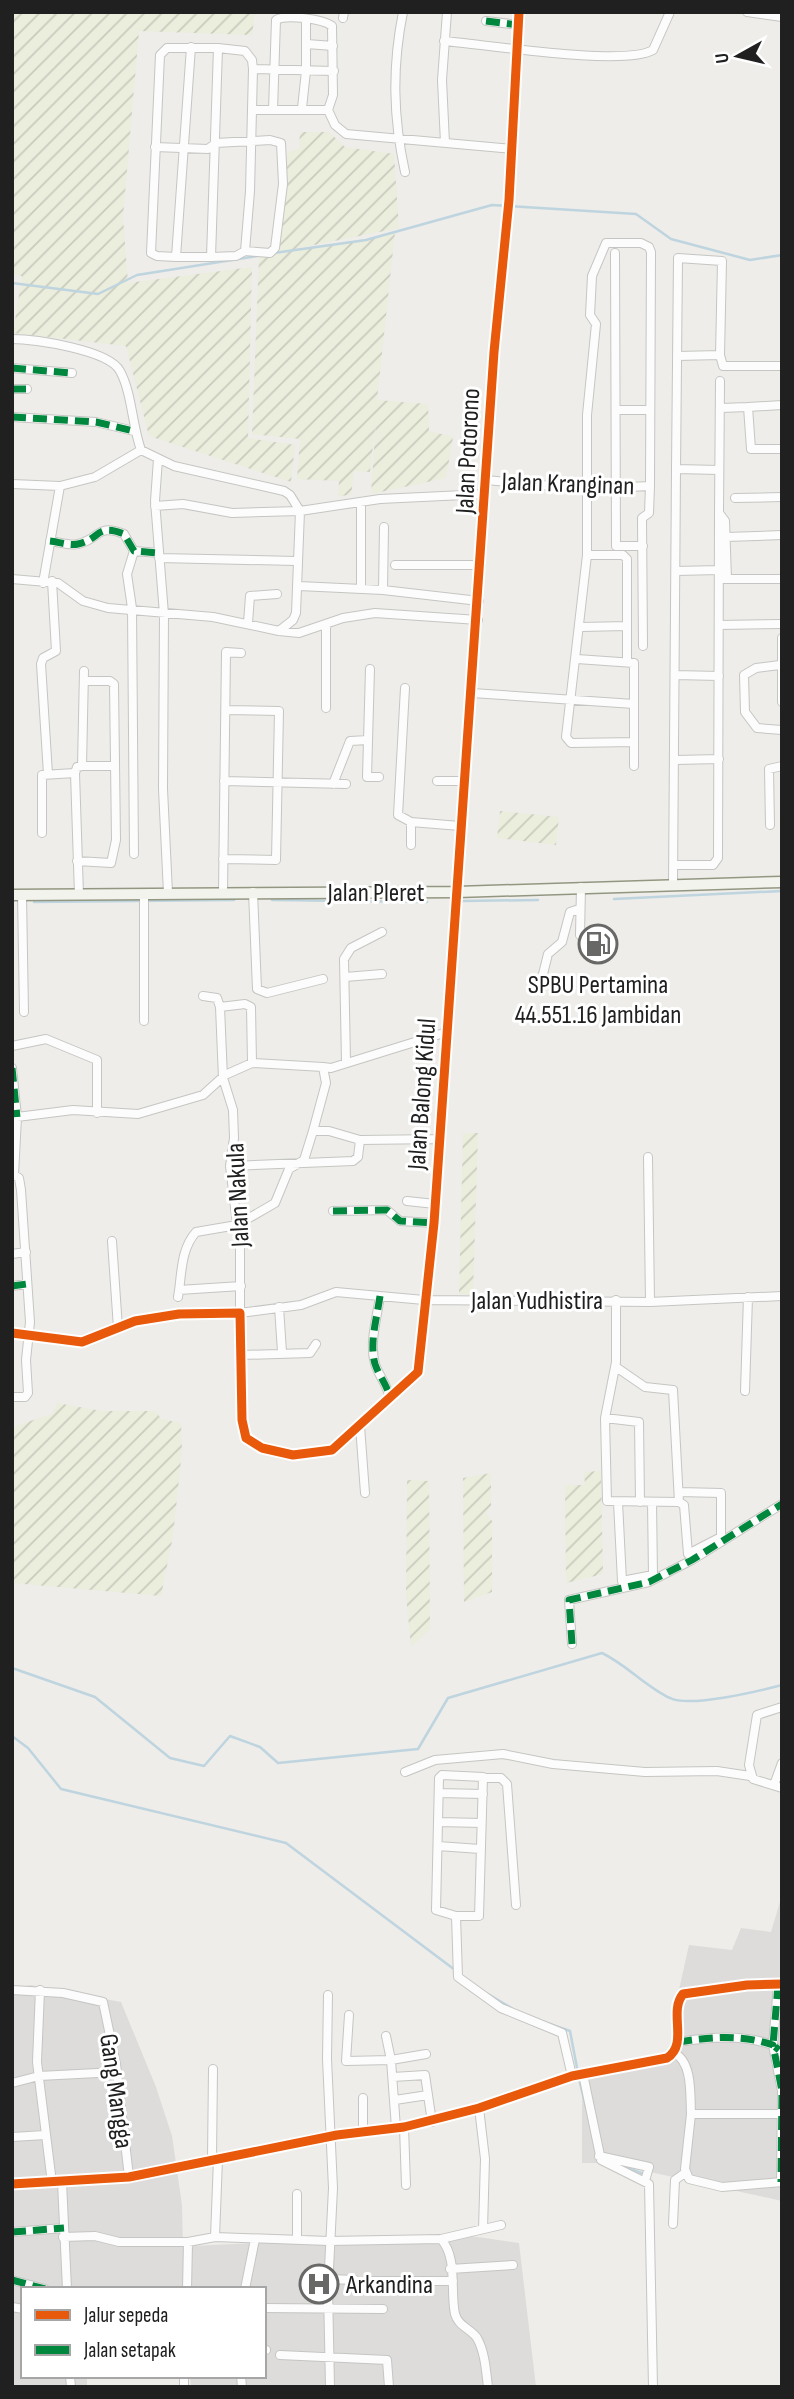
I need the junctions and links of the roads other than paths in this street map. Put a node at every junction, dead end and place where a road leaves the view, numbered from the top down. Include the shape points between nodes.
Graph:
1 (403, 12) edge
2 (447, 12) edge
3 (519, 12) edge
4 (670, 12) edge
5 (747, 12) edge
6 (782, 17) edge
7 (306, 21) junction
8 (486, 21) dead end
9 (519, 25) junction
10 (444, 41) junction
11 (307, 44) junction
12 (333, 46) junction
13 (191, 47) junction
14 (218, 48) junction
15 (516, 50) junction
16 (275, 68) junction
17 (253, 69) junction
18 (334, 71) junction
19 (306, 72) junction
20 (302, 108) junction
21 (253, 110) junction
22 (272, 110) junction
23 (328, 110) junction
24 (252, 140) junction
25 (398, 140) junction
26 (216, 143) junction
27 (445, 143) junction
28 (155, 147) junction
29 (185, 149) junction
30 (512, 149) junction
31 (405, 172) dead end
32 (245, 251) junction
33 (615, 253) dead end
34 (176, 257) junction
35 (211, 257) junction
36 (614, 323) junction
37 (596, 324) junction
38 (12, 339) edge
39 (720, 355) junction
40 (677, 356) junction
41 (782, 366) edge
42 (12, 368) edge
43 (72, 373) dead end
44 (720, 381) dead end
45 (12, 389) edge
46 (27, 389) dead end
47 (782, 405) edge
48 (748, 407) junction
49 (721, 408) junction
50 (650, 410) junction
51 (617, 411) junction
52 (12, 417) edge
53 (134, 431) junction
54 (782, 449) edge
55 (141, 450) junction
56 (158, 459) junction
57 (676, 468) junction
58 (719, 470) junction
59 (486, 480) junction
60 (12, 484) edge
61 (60, 485) junction
62 (650, 486) junction
63 (616, 488) junction
64 (585, 489) junction
65 (485, 494) junction
66 (782, 497) edge
67 (735, 498) dead end
68 (361, 502) junction
69 (155, 506) junction
70 (300, 511) junction
71 (719, 513) junction
72 (384, 527) dead end
73 (782, 535) edge
74 (726, 537) junction
75 (50, 541) junction
76 (643, 546) junction
77 (134, 551) junction
78 (587, 555) junction
79 (159, 556) junction
80 (296, 561) junction
81 (395, 565) dead end
82 (481, 565) junction
83 (676, 571) junction
84 (721, 576) junction
85 (12, 579) edge
86 (782, 579) edge
87 (47, 582) junction
88 (299, 586) junction
89 (361, 589) junction
90 (383, 590) junction
91 (277, 594) dead end
92 (478, 601) junction
93 (132, 608) junction
94 (164, 614) junction
95 (478, 620) junction
96 (248, 623) junction
97 (782, 624) edge
98 (326, 625) junction
99 (719, 625) junction
100 (626, 626) junction
101 (580, 627) junction
102 (279, 631) junction
103 (782, 638) edge
104 (643, 646) dead end
105 (241, 653) dead end
106 (577, 659) junction
107 (627, 661) junction
108 (780, 665) junction
109 (370, 669) dead end
110 (85, 671) dead end
111 (675, 675) junction
112 (719, 676) junction
113 (84, 681) junction
114 (405, 688) dead end
115 (472, 693) junction
116 (571, 702) junction
117 (782, 702) edge
118 (634, 705) junction
119 (326, 708) dead end
120 (226, 710) junction
121 (782, 730) edge
122 (368, 740) junction
123 (634, 742) junction
124 (719, 759) junction
125 (676, 760) junction
126 (82, 766) junction
127 (114, 766) junction
128 (635, 766) dead end
129 (782, 766) edge
130 (75, 773) junction
131 (48, 774) junction
132 (379, 777) dead end
133 (224, 781) junction
134 (437, 781) dead end
135 (464, 781) junction
136 (278, 782) junction
137 (333, 784) junction
138 (346, 784) dead end
139 (411, 822) junction
140 (769, 825) dead end
141 (460, 826) junction
142 (42, 833) dead end
143 (411, 845) dead end
144 (134, 854) dead end
145 (223, 859) junction
146 (77, 861) junction
147 (674, 865) junction
148 (782, 883) edge
149 (673, 885) junction
150 (581, 887) junction
151 (254, 892) junction
152 (457, 892) junction
153 (168, 893) junction
154 (223, 893) junction
155 (144, 894) junction
156 (17, 895) edge
157 (79, 895) junction
158 (579, 909) junction
159 (382, 932) dead end
160 (580, 935) dead end
161 (382, 974) dead end
162 (345, 977) junction
163 (542, 978) dead end
164 (323, 979) dead end
165 (202, 996) dead end
166 (220, 1007) junction
167 (24, 1012) dead end
168 (144, 1021) dead end
169 (447, 1032) junction
170 (12, 1046) edge
171 (346, 1062) junction
172 (252, 1063) junction
173 (12, 1068) edge
174 (323, 1068) junction
175 (223, 1078) junction
176 (97, 1113) junction
177 (16, 1120) edge
178 (313, 1130) junction
179 (440, 1139) junction
180 (360, 1140) junction
181 (649, 1157) dead end
182 (300, 1164) junction
183 (230, 1166) junction
184 (13, 1175) edge
185 (407, 1201) dead end
186 (435, 1204) junction
187 (333, 1211) dead end
188 (434, 1223) junction
189 (237, 1225) junction
190 (112, 1241) dead end
191 (26, 1252) junction
192 (12, 1254) edge
193 (27, 1284) junction
194 (12, 1286) edge
195 (241, 1286) junction
196 (380, 1296) junction
197 (782, 1296) edge
198 (748, 1297) junction
199 (424, 1300) junction
200 (616, 1300) junction
201 (650, 1302) junction
202 (279, 1307) junction
203 (240, 1313) junction
204 (118, 1328) junction
205 (12, 1333) edge
206 (30, 1334) junction
207 (316, 1344) dead end
208 (282, 1352) junction
209 (242, 1355) junction
210 (615, 1367) junction
211 (745, 1391) dead end
212 (389, 1395) junction
213 (12, 1397) edge
214 (605, 1418) junction
215 (360, 1426) junction
216 (679, 1492) junction
217 (365, 1493) dead end
218 (618, 1502) junction
219 (640, 1502) junction
220 (652, 1502) junction
221 (679, 1502) junction
222 (782, 1504) edge
223 (572, 1644) dead end
224 (782, 1707) edge
225 (782, 1763) edge
226 (405, 1772) dead end
227 (750, 1776) junction
228 (483, 1778) junction
229 (778, 1787) edge
230 (439, 1793) junction
231 (483, 1794) junction
232 (439, 1822) junction
233 (481, 1823) junction
234 (438, 1846) junction
235 (480, 1849) junction
236 (516, 1905) dead end
237 (456, 1916) junction
238 (780, 1984) edge
239 (12, 1990) edge
240 (40, 1990) junction
241 (328, 1995) dead end
242 (349, 2015) dead end
243 (386, 2036) dead end
244 (678, 2042) junction
245 (773, 2045) junction
246 (674, 2053) junction
247 (782, 2053) edge
248 (426, 2054) dead end
249 (327, 2059) junction
250 (391, 2060) junction
251 (346, 2061) junction
252 (212, 2069) dead end
253 (117, 2073) junction
254 (578, 2075) junction
255 (38, 2077) junction
256 (393, 2077) junction
257 (12, 2083) edge
258 (428, 2095) junction
259 (363, 2098) dead end
260 (781, 2099) edge
261 (395, 2100) junction
262 (479, 2109) junction
263 (691, 2114) junction
264 (780, 2114) edge
265 (432, 2122) junction
266 (400, 2128) junction
267 (363, 2132) junction
268 (45, 2135) junction
269 (12, 2137) edge
270 (329, 2137) junction
271 (599, 2156) junction
272 (215, 2159) junction
273 (685, 2173) junction
274 (129, 2177) junction
275 (645, 2180) junction
276 (57, 2182) junction
277 (781, 2182) edge
278 (12, 2184) edge
279 (406, 2185) dead end
280 (297, 2194) dead end
281 (673, 2224) dead end
282 (501, 2225) dead end
283 (483, 2229) junction
284 (12, 2232) edge
285 (64, 2233) junction
286 (215, 2237) junction
287 (255, 2239) junction
288 (441, 2239) junction
289 (297, 2240) junction
290 (329, 2241) junction
291 (188, 2242) junction
292 (513, 2265) dead end
293 (450, 2269) junction
294 (329, 2279) junction
295 (12, 2280) edge
296 (355, 2280) dead end
297 (370, 2281) dead end
298 (453, 2281) junction
299 (37, 2287) edge
300 (67, 2287) edge
301 (187, 2287) edge
302 (245, 2287) edge
303 (266, 2308) edge
304 (329, 2308) junction
305 (383, 2309) dead end
306 (280, 2355) dead end
307 (330, 2359) junction
308 (330, 2387) edge
309 (389, 2387) edge
310 (488, 2387) edge
311 (653, 2387) edge

1 - 25 street via 394,81
2 - 10 street
3 - 9 street, Jalan Potorono
4 - 15 street via 653,50 645,54
5 - 6 street
7 - 11 street
7 - 12 street via 329,23
7 - 16 street via 276,20
8 - 9 street
9 - 15 street, Jalan Potorono
10 - 15 street
10 - 27 street
11 - 12 street
11 - 19 street
12 - 18 street
13 - 14 street
13 - 28 street via 161,52
13 - 29 street
14 - 17 street via 245,51
14 - 26 street
15 - 30 street, Jalan Potorono
16 - 17 street
16 - 19 street
16 - 22 street
17 - 21 street
18 - 19 street
18 - 23 street
19 - 20 street
20 - 22 street
20 - 23 street
21 - 22 street
21 - 24 street
23 - 25 street via 346,134
24 - 26 street
24 - 32 street
24 - 32 street via 281,143 283,184 274,250 260,254
25 - 27 street
25 - 31 street
26 - 29 street via 208,149
26 - 35 street
27 - 30 street
28 - 29 street
28 - 34 street via 151,253
29 - 34 street
30 - 59 street, Jalan Potorono
32 - 35 street
33 - 36 street
34 - 35 street
36 - 37 street
36 - 51 street
37 - 50 street via 590,315 592,276 603,245 647,245 651,252
37 - 64 street
38 - 53 street via 110,359 122,373
39 - 40 street
39 - 40 street via 722,261 680,257
39 - 41 street via 727,368
40 - 57 street
42 - 43 street
44 - 49 street
45 - 46 street
47 - 48 street
48 - 49 street
48 - 54 street via 751,449
49 - 58 street
50 - 51 street
50 - 62 street
51 - 63 street
52 - 53 street via 96,422
53 - 55 street
55 - 56 street
55 - 61 street via 95,477
56 - 69 street
56 - 70 street via 284,491
57 - 58 street
57 - 83 street
58 - 71 street
59 - 64 street, Jalan Kranginan
59 - 65 street, Jalan Potorono
60 - 61 street
61 - 75 street
62 - 63 street, Jalan Kranginan
62 - 76 street via 649,513 642,518
63 - 64 street, Jalan Kranginan
63 - 76 street via 616,546
64 - 78 street
65 - 68 street
65 - 82 street, Jalan Potorono
66 - 67 street
68 - 70 street
68 - 89 street
69 - 70 street via 183,505 232,513
69 - 79 street
70 - 80 street
71 - 74 street via 725,521
71 - 84 street
72 - 90 street
73 - 74 street
74 - 84 street
75 - 77 street via 78,544 99,530 110,529 124,534
75 - 87 street
76 - 104 street
77 - 79 street
77 - 93 street via 127,573
78 - 100 street via 623,555 627,559
78 - 101 street
79 - 80 street
79 - 94 street
80 - 88 street
81 - 82 street
82 - 92 street, Jalan Potorono
83 - 84 street
83 - 111 street
84 - 86 street
84 - 99 street
85 - 87 street
87 - 93 street via 62,584 94,605
87 - 131 street via 55,651 41,664
88 - 89 street
88 - 102 street via 293,620
89 - 90 street
90 - 92 street
91 - 96 street via 250,596
92 - 95 street, Jalan Potorono
93 - 94 street
93 - 144 street
94 - 96 street
94 - 153 street via 163,789
95 - 98 street via 374,613
95 - 115 street, Jalan Potorono
96 - 102 street
97 - 99 street
98 - 102 street via 299,633
98 - 119 street
99 - 112 street
100 - 101 street
100 - 107 street
101 - 106 street
103 - 108 street
105 - 120 street via 226,652
106 - 107 street
106 - 116 street
107 - 118 street via 635,667
108 - 117 street
108 - 121 street via 756,668 744,675 744,708 757,728
109 - 122 street
110 - 113 street
111 - 112 street
111 - 125 street
112 - 124 street
113 - 126 street
113 - 127 street via 114,684
114 - 139 street via 398,815
115 - 116 street
115 - 135 street, Jalan Potorono
116 - 118 street
116 - 123 street via 568,741
118 - 123 street
120 - 133 street
120 - 136 street via 279,711
122 - 132 street via 367,777
122 - 137 street via 350,741
123 - 128 street
124 - 125 street
124 - 147 street via 717,863
125 - 147 street
126 - 127 street
126 - 130 street
127 - 146 street via 113,860
129 - 140 street via 769,769
130 - 131 street
130 - 146 street
131 - 142 street via 42,776
133 - 136 street
133 - 145 street
134 - 135 street
135 - 141 street, Jalan Potorono
136 - 137 street
136 - 145 street via 276,860
137 - 138 street
139 - 141 street
139 - 143 street
141 - 152 street, Jalan Potorono
145 - 154 street
146 - 157 street
147 - 149 street
148 - 149 main road, Jalan Pleret
149 - 150 main road, Jalan Pleret
150 - 152 main road, Jalan Pleret
150 - 158 street
151 - 152 main road, Jalan Pleret
151 - 154 main road, Jalan Pleret
151 - 164 street via 257,989 267,993
152 - 169 street, Jalan Balong Kidul
153 - 154 main road, Jalan Pleret
153 - 155 main road, Jalan Pleret
155 - 157 main road, Jalan Pleret
155 - 168 street
156 - 157 main road, Jalan Pleret
156 - 167 street
158 - 160 street
158 - 163 street via 570,912 562,942 548,954
159 - 162 street via 345,954
161 - 162 street
162 - 171 street
165 - 166 street via 217,998
166 - 172 street via 251,1007
166 - 175 street, Jalan Nakula
169 - 171 street
169 - 179 street, Jalan Balong Kidul
170 - 176 street via 46,1039 97,1059
171 - 174 street
172 - 174 street
172 - 175 street
173 - 177 street
174 - 178 street via 326,1083
175 - 176 street via 203,1095 162,1108 138,1114
175 - 183 street, Jalan Nakula via 233,1110
176 - 177 street via 73,1110
177 - 184 street
178 - 180 street
178 - 182 street
179 - 180 street
179 - 186 street, Jalan Balong Kidul
180 - 182 street via 354,1161
181 - 201 street
182 - 183 street
182 - 189 street via 289,1169 275,1203
183 - 189 street, Jalan Nakula
184 - 191 street via 20,1183
185 - 186 street
186 - 188 street, Jalan Balong Kidul
187 - 188 street via 387,1210 400,1221
188 - 199 street, Jalan Balong Kidul
189 - 195 street, Jalan Nakula
189 - 195 street via 196,1232 191,1237 181,1263 179,1294
190 - 204 street
191 - 192 street
191 - 193 street
193 - 194 street
193 - 206 street
195 - 203 street, Jalan Nakula
196 - 199 street, Jalan Yudhistira
196 - 202 street, Jalan Yudhistira via 336,1293 302,1305
196 - 212 street via 373,1351
197 - 198 street, Jalan Yudhistira
198 - 201 street, Jalan Yudhistira
198 - 211 street
199 - 200 street, Jalan Yudhistira
199 - 212 street, Jalan Balong Kidul via 418,1372
200 - 201 street, Jalan Yudhistira
200 - 210 street
202 - 203 street, Jalan Yudhistira
202 - 208 street
203 - 204 street, Jalan Yudhistira via 179,1314
203 - 209 street, Jalan Nakula
204 - 206 street, Jalan Yudhistira via 82,1342
205 - 206 street, Jalan Yudhistira
206 - 213 street via 28,1393
207 - 208 street via 310,1353
208 - 209 street
209 - 215 street, Jalan Nakula via 243,1430 252,1443 293,1455 316,1455 332,1450
210 - 214 street
210 - 216 street via 646,1388 674,1391
212 - 215 street, Jalan Balong Kidul
214 - 218 street via 607,1501
214 - 219 street via 639,1422
215 - 217 street
216 - 221 street
216 - 221 street via 721,1493 722,1537 688,1554 684,1505
218 - 219 street
218 - 220 street via 622,1581 653,1575
219 - 220 street
220 - 221 street
222 - 223 street via 649,1582 568,1601
224 - 227 street via 757,1716
225 - 229 street
226 - 227 street via 435,1760 503,1754 553,1764
227 - 229 street
228 - 230 street via 442,1775
228 - 231 street
228 - 236 street via 501,1778 507,1784
230 - 231 street
230 - 232 street
231 - 233 street
232 - 233 street
232 - 234 street
233 - 235 street
234 - 235 street
234 - 237 street via 436,1910
235 - 237 street via 479,1916
237 - 254 street via 457,1972 500,2008 562,2033
238 - 244 street via 683,1994 678,2003
238 - 245 street
239 - 240 street
240 - 253 street, Gang Mangga via 101,2001
240 - 255 street
241 - 249 street
242 - 251 street
243 - 250 street
244 - 245 street via 724,2037
244 - 246 street
245 - 247 street
245 - 260 street
246 - 254 street
246 - 263 street via 685,2065
248 - 250 street
249 - 251 street
249 - 270 street
250 - 251 street
250 - 256 street
252 - 272 street
253 - 255 street
253 - 274 street, Gang Mangga
254 - 262 street
254 - 271 street
255 - 257 street
255 - 268 street
256 - 258 street via 425,2075
256 - 261 street
258 - 261 street
258 - 265 street
259 - 267 street
260 - 264 street
261 - 266 street
262 - 265 street
262 - 283 street via 485,2159
263 - 264 street
263 - 273 street
264 - 277 street
265 - 266 street
266 - 267 street
266 - 279 street
267 - 270 street
268 - 269 street
268 - 276 street
270 - 272 street
270 - 290 street via 333,2188
271 - 275 street via 606,2164
271 - 275 street via 649,2167
272 - 274 street
272 - 286 street
273 - 277 street via 694,2182 722,2187
273 - 281 street via 675,2179
274 - 276 street
275 - 311 street via 649,2184
276 - 278 street
276 - 285 street
280 - 289 street
282 - 283 street
283 - 288 street
284 - 285 street
285 - 291 street via 119,2242
285 - 300 street
286 - 287 street
286 - 291 street
287 - 289 street
287 - 302 street
288 - 290 street
288 - 293 street
289 - 290 street
290 - 294 street
291 - 301 street
292 - 293 street
293 - 298 street
294 - 296 street
294 - 304 street
295 - 299 street
297 - 298 street
298 - 310 street via 455,2314 481,2346
303 - 304 street
304 - 305 street
304 - 307 street
306 - 307 street
307 - 308 street
307 - 309 street via 387,2360

